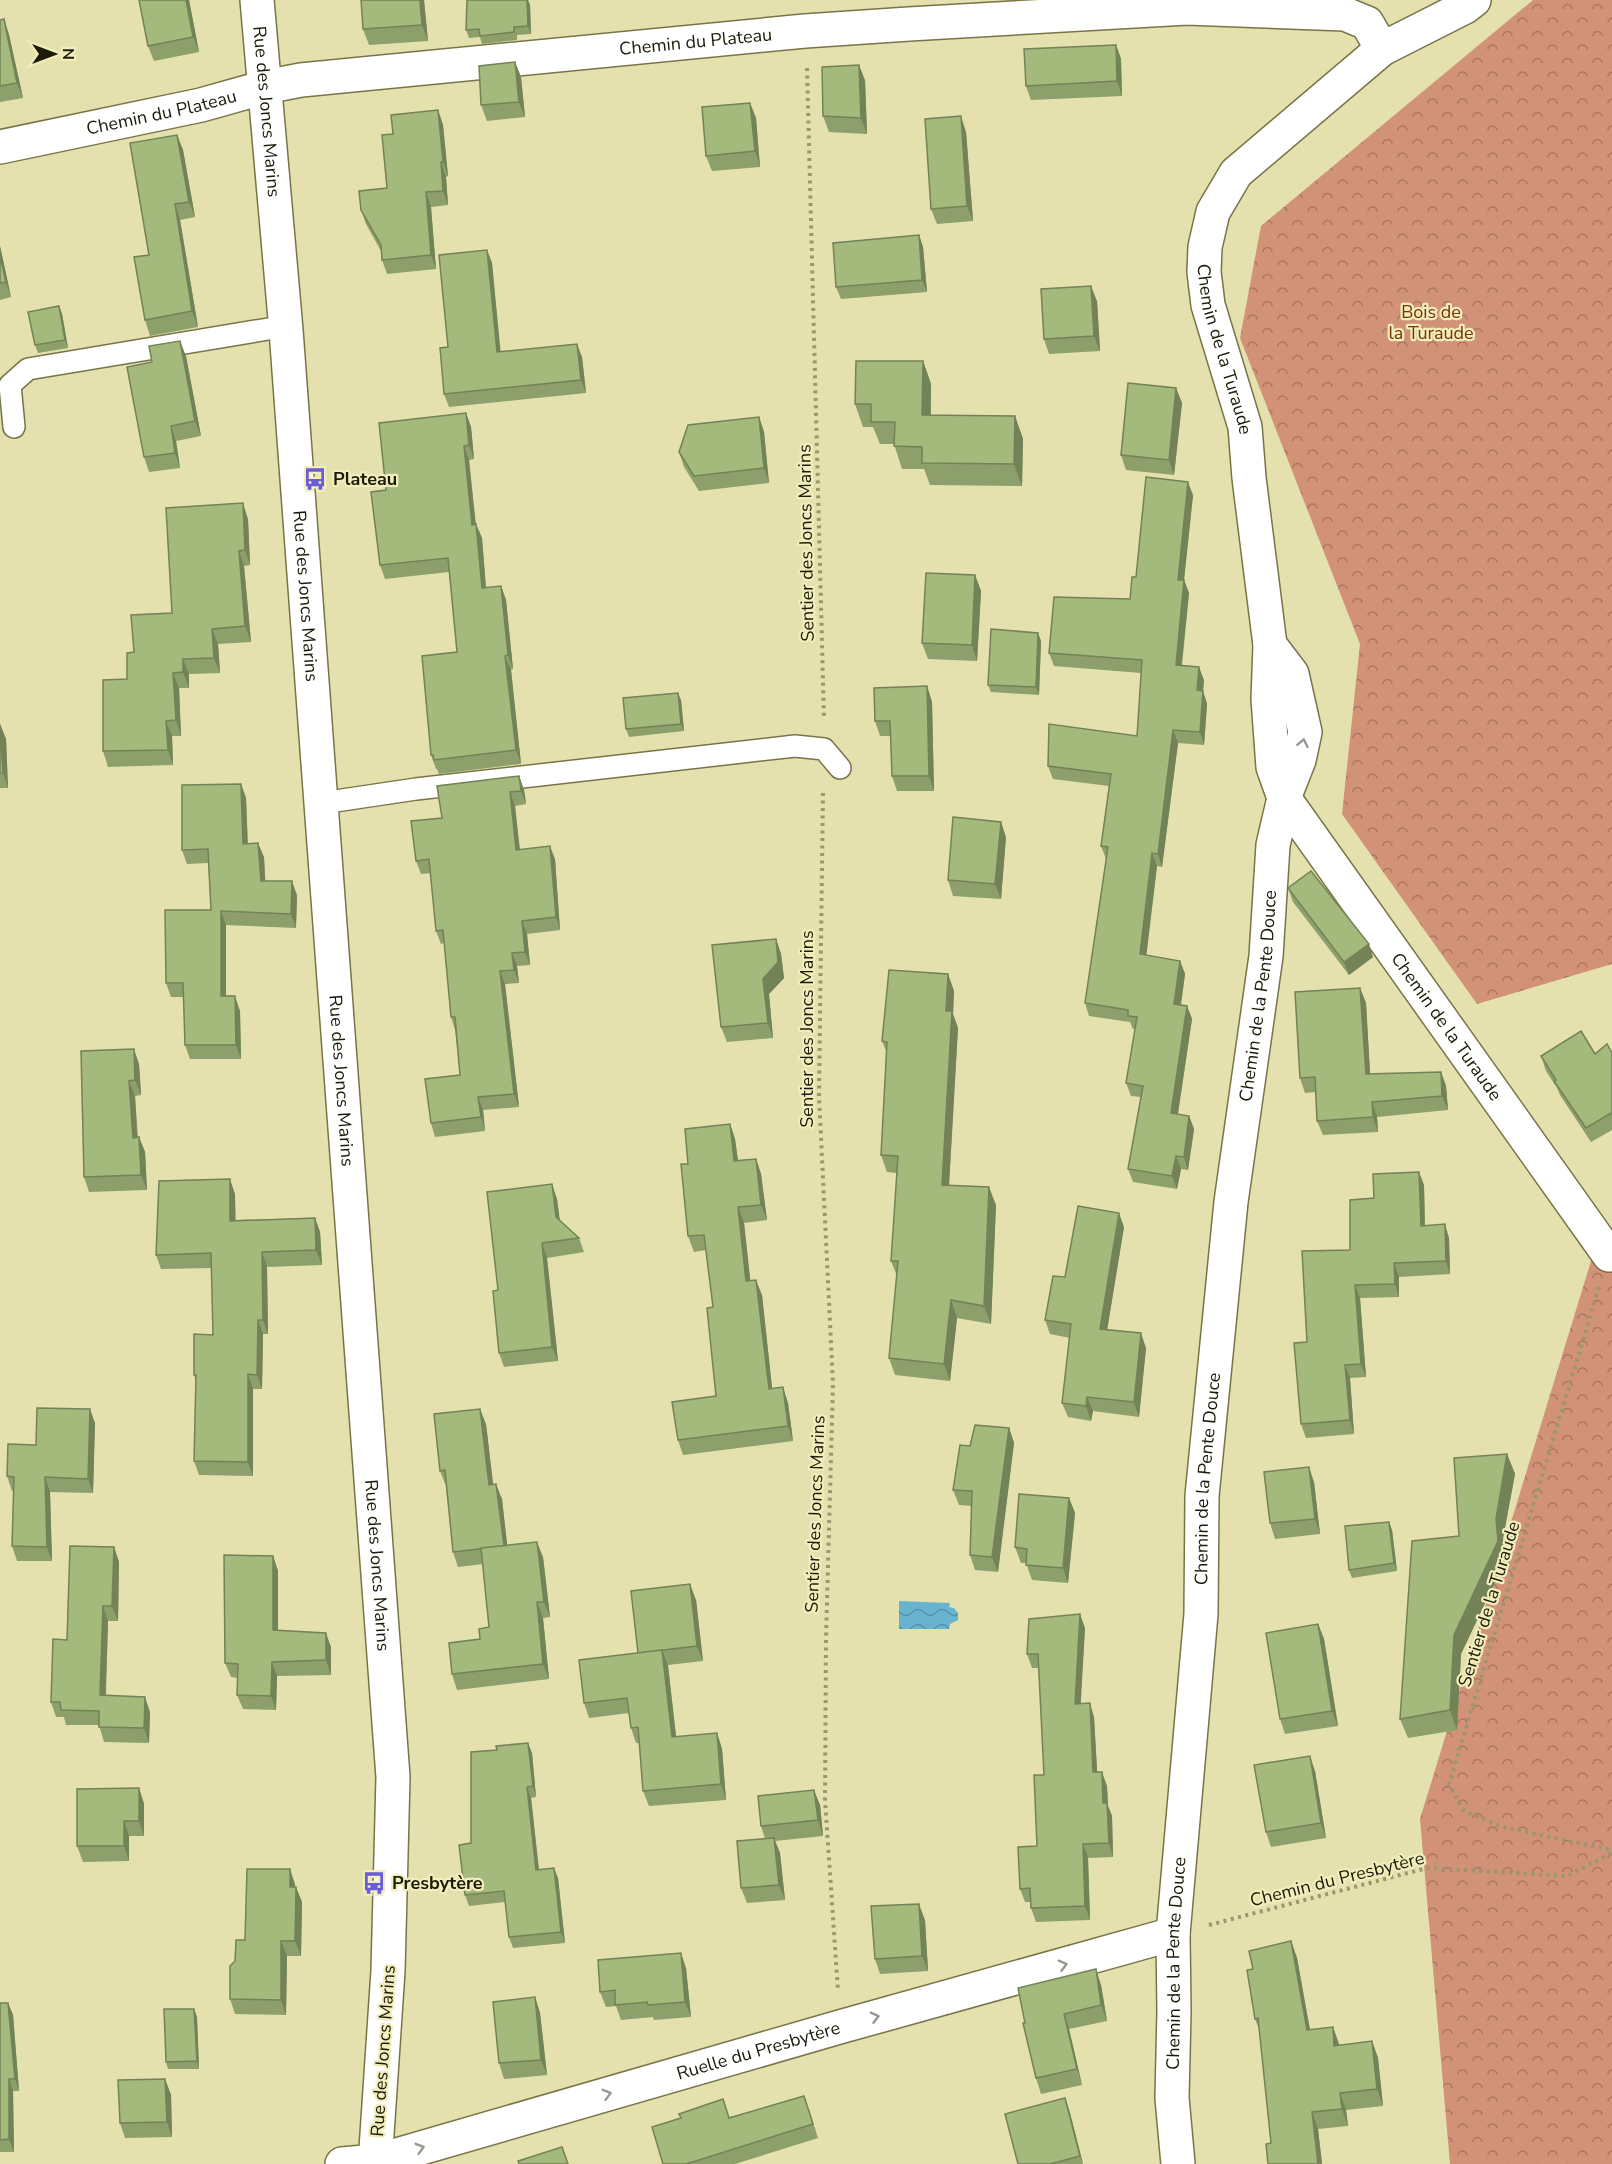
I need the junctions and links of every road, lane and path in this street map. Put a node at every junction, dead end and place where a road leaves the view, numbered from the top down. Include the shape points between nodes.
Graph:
1 (257, 0) edge
2 (1474, 0) edge
3 (910, 12) edge
4 (805, 31) junction
5 (1382, 49) junction
6 (265, 87) junction
7 (0, 147) edge
8 (286, 326) junction
9 (14, 427) dead end
10 (824, 749) junction
11 (840, 768) dead end
12 (1284, 798) junction
13 (322, 803) junction
14 (1609, 1255) joint
15 (1612, 1851) edge
16 (1173, 1934) junction
17 (843, 2026) junction
18 (376, 2162) edge
19 (342, 2164) edge
20 (1178, 2164) edge

1 - 6 street, Rue des Joncs Marins
2 - 5 street, Chemin de la Turaude
3 - 4 street, Chemin du Plateau
3 - 5 street, Chemin du Plateau via 1187,8 1345,14 1367,24
4 - 6 street, Chemin du Plateau via 301,80
4 - 10 path, Sentier des Joncs Marins
5 - 12 street, Chemin de la Turaude via 1236,172 1213,212 1205,247 1203,272 1208,305 1245,427 1270,645 1268,699 1273,768
6 - 7 street, Chemin du Plateau via 201,105
6 - 8 street, Rue des Joncs Marins
8 - 9 lane via 28,369 10,385
8 - 13 street, Rue des Joncs Marins
10 - 11 lane
10 - 13 lane via 795,746
10 - 17 path, Sentier des Joncs Marins via 819,1096 833,1384 825,1800
12 - 14 street, Chemin de la Turaude
12 - 16 street, Chemin de la Pente Douce via 1273,845 1266,956 1231,1202 1204,1472 1201,1614
13 - 18 street, Rue des Joncs Marins via 393,1777 393,1858
14 - 15 path, Sentier de la Turaude via 1449,1784 1464,1811 1503,1827
15 - 16 path, Chemin du Presbytère via 1567,1875 1427,1868
17 -> 16 street, Ruelle du Presbytère
16 - 20 street, Chemin de la Pente Douce via 1172,2098
18 -> 17 street, Ruelle du Presbytère
18 - 19 street, Ruelle du Presbytère

